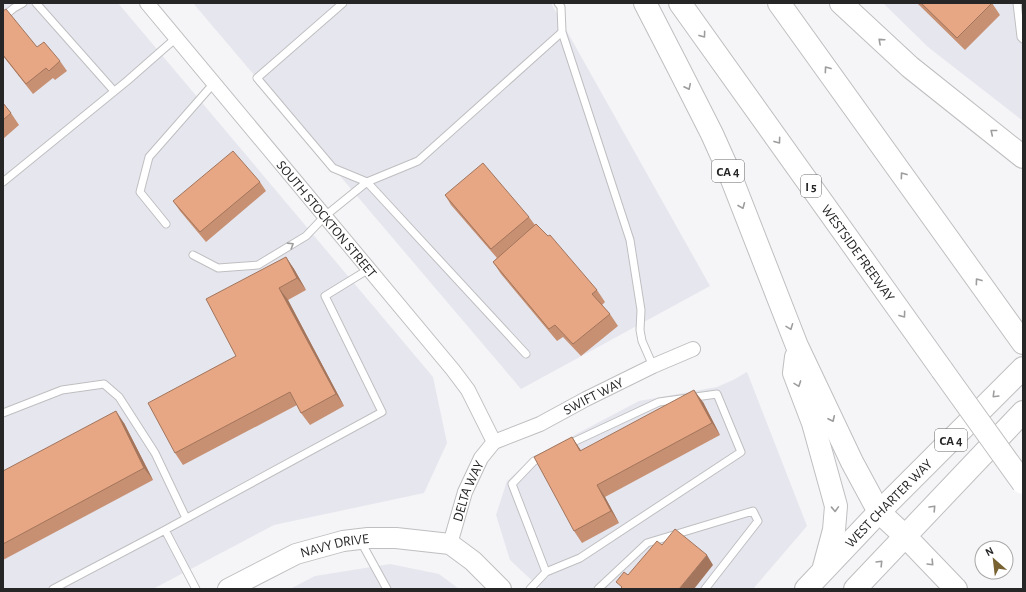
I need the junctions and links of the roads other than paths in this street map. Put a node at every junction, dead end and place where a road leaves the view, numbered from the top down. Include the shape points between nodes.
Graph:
1 (23, 3) edge
2 (36, 3) edge
3 (147, 3) edge
4 (343, 3) edge
5 (558, 3) edge
6 (645, 3) edge
7 (680, 3) edge
8 (779, 3) edge
9 (841, 3) edge
10 (1017, 3) edge
11 (3, 17) edge
12 (562, 32) junction
13 (176, 38) junction
14 (1023, 39) edge
15 (214, 83) junction
16 (114, 91) junction
17 (1023, 157) edge
18 (3, 182) edge
19 (367, 182) junction
20 (325, 216) junction
21 (166, 224) dead end
22 (193, 255) dead end
23 (369, 269) junction
24 (1023, 343) edge
25 (797, 346) junction
26 (693, 349) dead end
27 (526, 354) dead end
28 (653, 366) junction
29 (1023, 368) edge
30 (1023, 412) edge
31 (3, 413) edge
32 (494, 442) junction
33 (561, 448) edge
34 (547, 455) edge
35 (1023, 483) edge
36 (879, 512) junction
37 (186, 518) junction
38 (165, 530) junction
39 (906, 537) junction
40 (359, 539) junction
41 (450, 544) junction
42 (823, 570) junction
43 (546, 572) junction
44 (53, 589) edge
45 (196, 589) edge
46 (228, 589) edge
47 (387, 589) edge
48 (501, 589) edge
49 (530, 589) edge
50 (598, 589) edge
51 (705, 589) edge
52 (806, 589) edge
53 (855, 589) edge
54 (956, 589) edge

1 - 11 lane
2 - 16 lane
3 - 13 street, SOUTH STOCKTON STREET
4 - 19 lane via 257,78 333,168
5 - 12 lane via 561,7
6 -> 25 highway, CA 4 via 723,160
7 -> 35 highway, WESTSIDE FREEWAY / I 5, bridge
24 -> 8 highway
17 -> 9 highway via 910,67
10 - 14 lane
12 - 19 lane via 418,161
12 - 28 lane via 630,240 641,310 642,341
13 - 15 street, SOUTH STOCKTON STREET
13 - 16 lane
15 - 20 street, SOUTH STOCKTON STREET
15 - 21 lane via 149,158 140,192
16 - 18 lane
19 - 20 lane
19 - 27 lane
22 -> 20 lane via 218,268 258,266 306,236
20 - 23 street, SOUTH STOCKTON STREET
23 - 32 street, SOUTH STOCKTON STREET via 468,390
23 - 37 lane via 325,296 382,412
25 -> 36 highway via 852,462
25 -> 42 highway via 794,373 812,423 836,506 834,530
26 - 28 street, SWIFT WAY
28 - 32 street, SWIFT WAY via 540,424
29 -> 36 highway, WEST CHARTER WAY / CA 4
39 -> 30 highway, CA 4
31 - 37 lane via 62,390 104,384 119,397 155,452
32 - 41 street, DELTA WAY via 481,458 465,492
33 - 43 lane via 659,402 717,394 741,452 580,558
34 - 43 lane via 534,461 512,484
36 - 39 highway
36 - 42 highway, WEST CHARTER WAY / CA 4
37 - 38 lane
38 - 44 lane
38 - 45 lane
53 -> 39 highway, CA 4
39 -> 54 highway
40 - 41 street, NAVY DRIVE via 396,538
40 - 46 street, NAVY DRIVE via 296,554
40 - 47 lane
41 - 48 street via 473,561
42 - 52 highway, WEST CHARTER WAY / CA 4
43 - 49 lane
50 - 51 lane via 646,543 754,511 758,521

